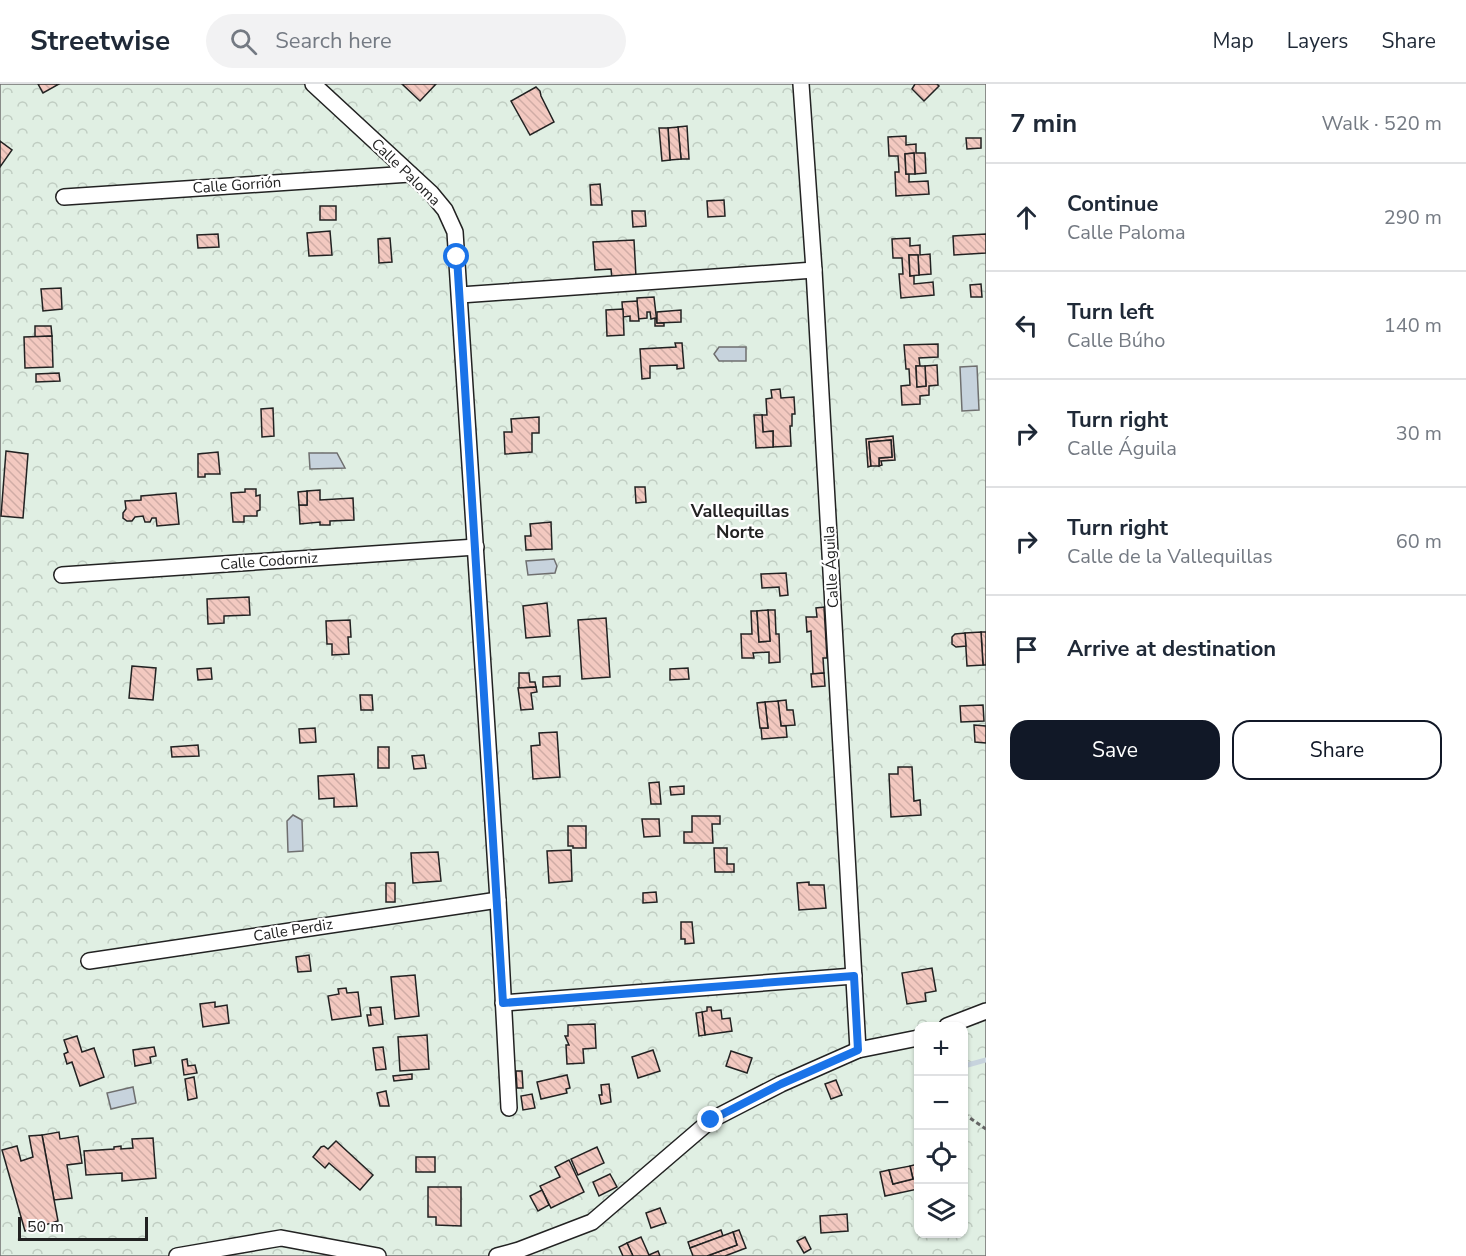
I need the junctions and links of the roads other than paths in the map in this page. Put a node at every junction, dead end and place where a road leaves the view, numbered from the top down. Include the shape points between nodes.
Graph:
1 (313, 84) edge
2 (801, 84) edge
3 (410, 174) junction
4 (64, 197) dead end
5 (814, 270) junction
6 (460, 295) junction
7 (476, 547) junction
8 (62, 575) dead end
9 (498, 900) junction
10 (89, 961) dead end
11 (854, 976) junction
12 (503, 1003) junction
13 (986, 1011) edge
14 (957, 1022) edge
15 (914, 1039) edge
16 (858, 1050) junction
17 (509, 1108) dead end
18 (177, 1256) edge
19 (378, 1256) edge
20 (497, 1256) edge

1 - 3 street, Calle Paloma
2 - 5 street, Calle Águila
3 - 4 street, Calle Gorrión
3 - 6 street, Calle Paloma via 431,193 451,221
5 - 6 street
5 - 11 street, Calle Águila
6 - 7 street, Calle Paloma
7 - 8 street, Calle Codorniz
7 - 9 street, Calle Paloma
9 - 10 street, Calle Perdiz
9 - 12 street, Calle Paloma
11 - 12 street
11 - 16 street, Calle Águila
12 - 17 street, Calle Paloma
13 - 14 street
15 - 16 street
16 - 20 street via 711,1120 592,1222
18 - 19 street via 281,1238

